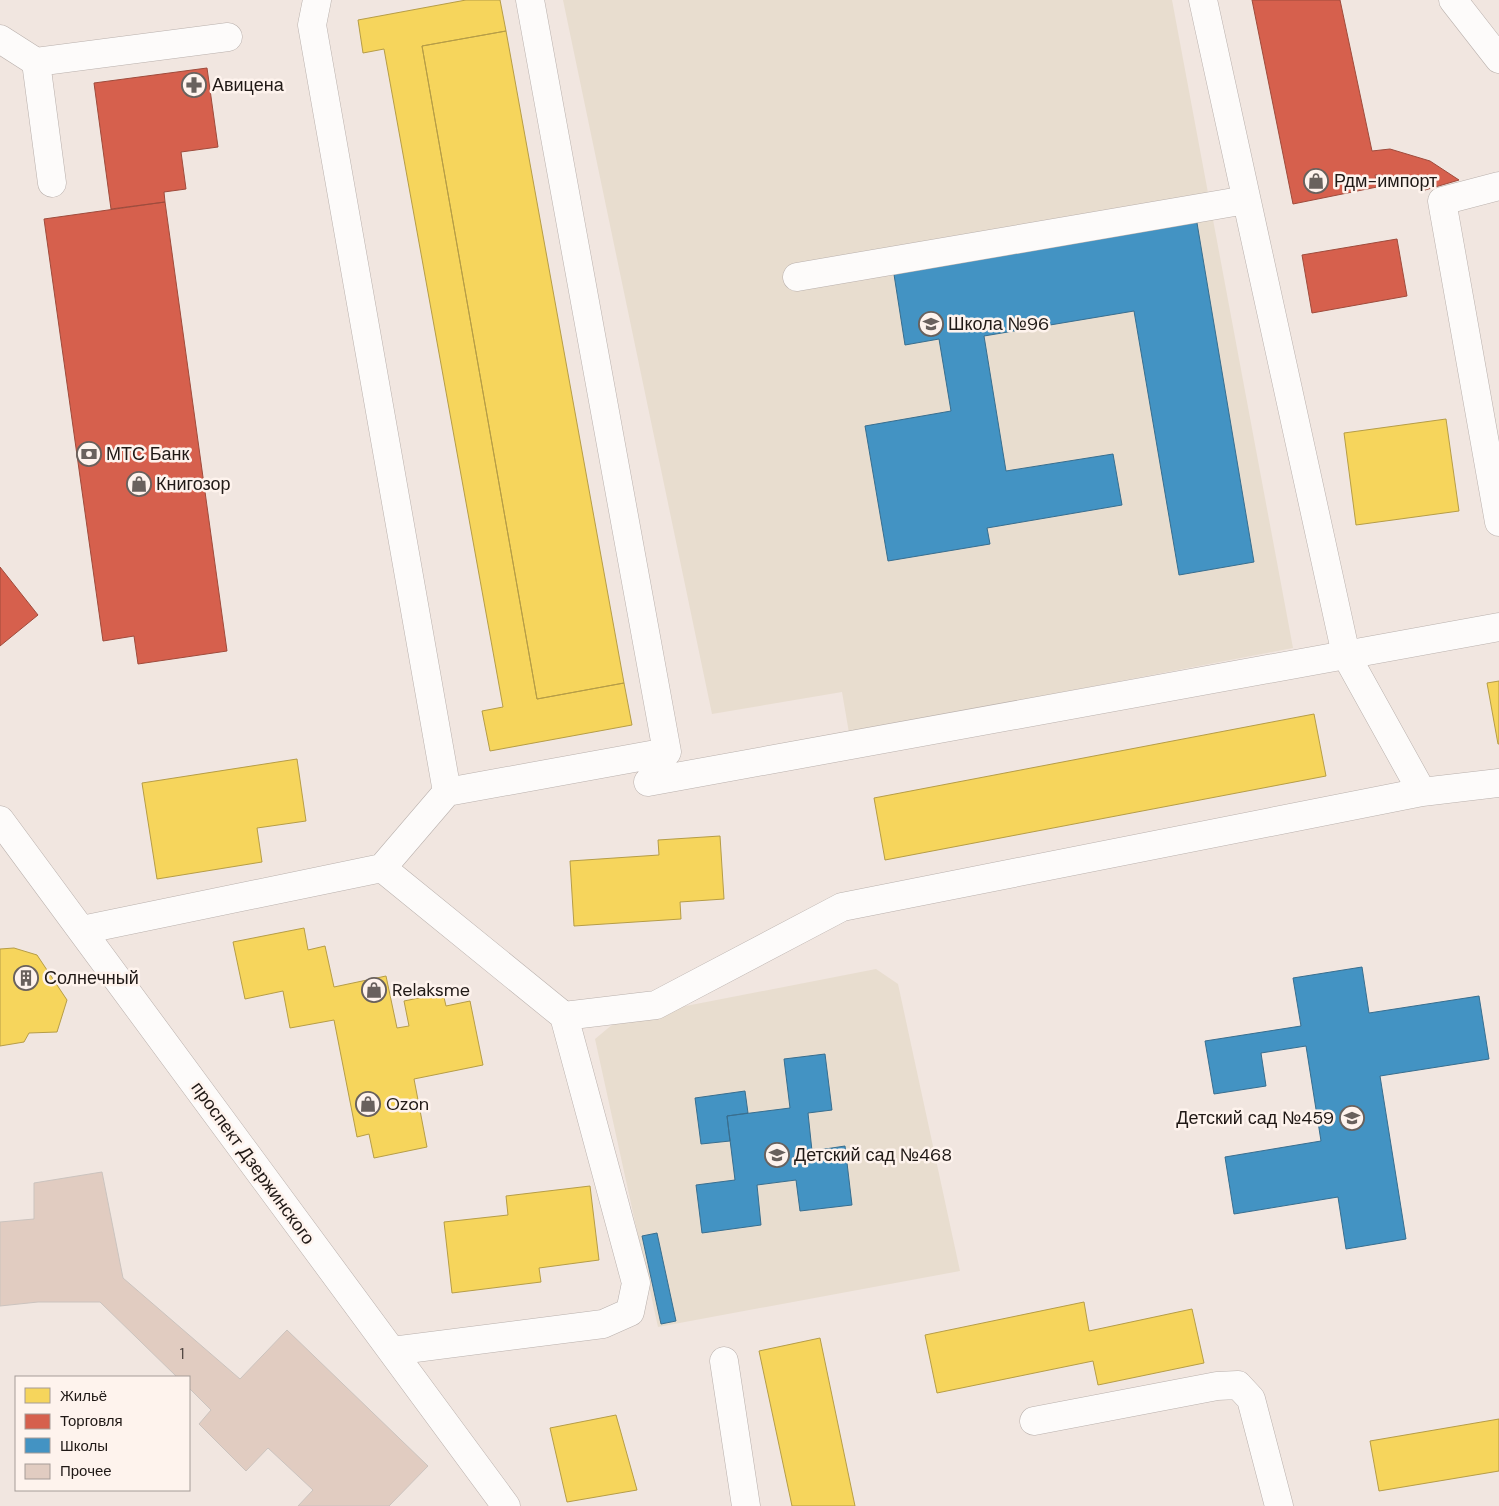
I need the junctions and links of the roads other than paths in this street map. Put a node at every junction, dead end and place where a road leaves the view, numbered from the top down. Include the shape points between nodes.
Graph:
1 (318, 0) edge
2 (530, 0) edge
3 (1203, 0) edge
4 (1453, 0) edge
5 (228, 37) dead end
6 (0, 39) edge
7 (1499, 59) edge
8 (36, 62) junction
9 (52, 183) dead end
10 (1499, 186) edge
11 (1246, 200) junction
12 (797, 277) dead end
13 (1499, 522) edge
14 (1499, 627) edge
15 (1346, 655) junction
16 (648, 782) dead end
17 (1499, 783) edge
18 (446, 792) junction
19 (1422, 792) junction
20 (0, 820) edge
21 (382, 868) junction
22 (82, 930) junction
23 (564, 1016) junction
24 (392, 1351) junction
25 (724, 1361) dead end
26 (1034, 1420) dead end
27 (506, 1506) edge
28 (746, 1506) edge
29 (1279, 1506) edge

1 - 18 street via 312,25
2 - 18 street via 667,752
3 - 11 street
4 - 7 street
5 - 8 street
6 - 8 street
8 - 9 street
10 - 13 street via 1442,201
11 - 12 street
11 - 15 street
14 - 15 street
15 - 16 street
15 - 19 street
17 - 19 street
18 - 21 street
19 - 23 street via 842,907 656,1005
20 - 22 street, проспект Дзержинского
21 - 22 street
21 - 23 street
22 - 24 street, проспект Дзержинского
23 - 24 street via 636,1283 630,1312 603,1324
24 - 27 street, проспект Дзержинского
25 - 28 street
26 - 29 street via 1217,1386 1238,1385 1251,1399

